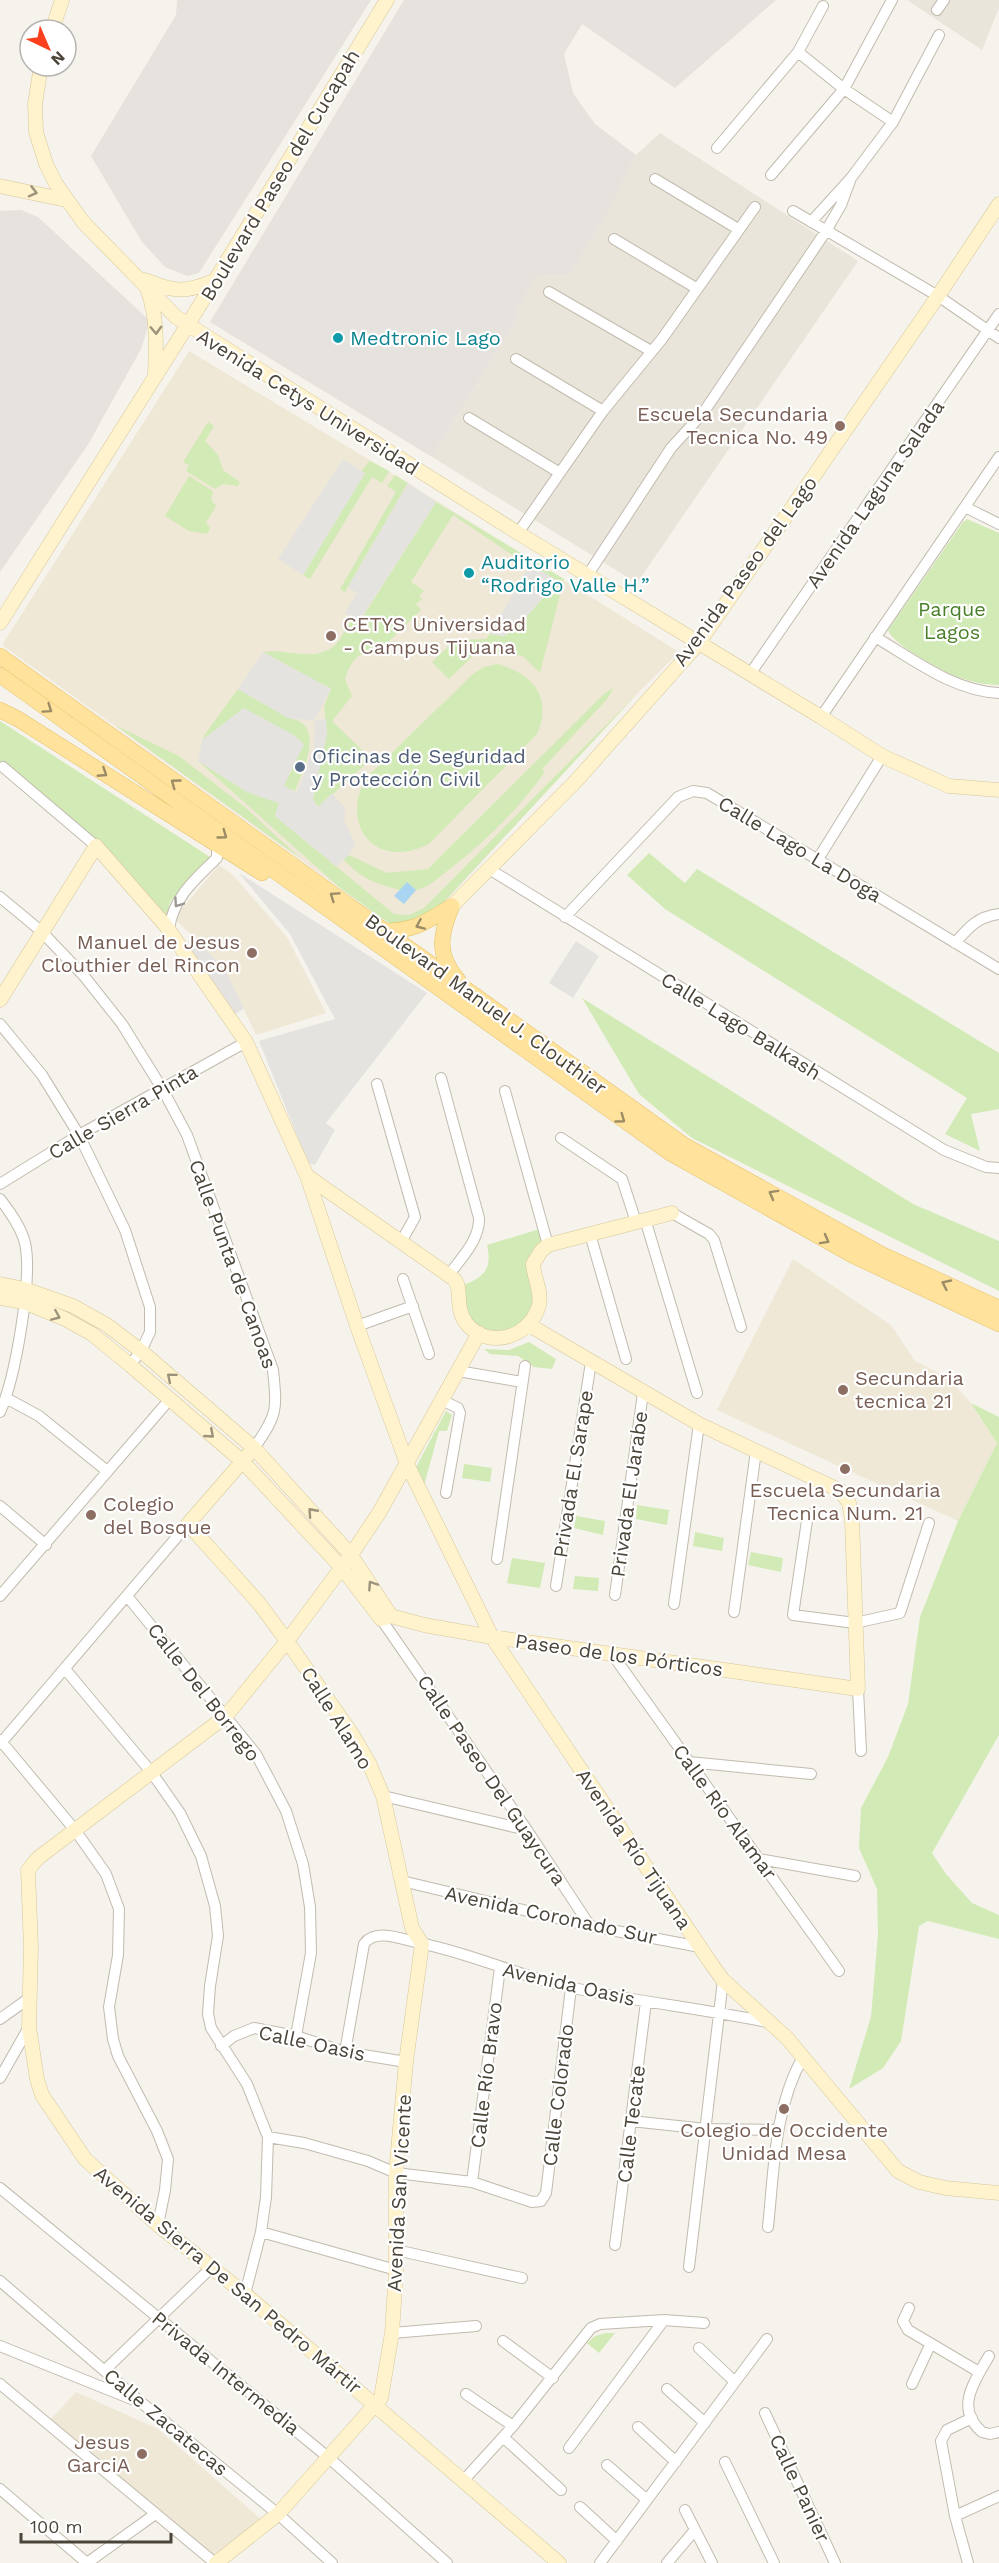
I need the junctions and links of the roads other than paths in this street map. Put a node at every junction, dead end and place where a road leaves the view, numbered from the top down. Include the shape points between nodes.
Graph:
1 (62, 0) edge
2 (387, 0) edge
3 (892, 0) edge
4 (944, 0) edge
5 (823, 6) dead end
6 (937, 10) dead end
7 (56, 18) edge
8 (939, 35) dead end
9 (798, 52) junction
10 (39, 78) edge
11 (844, 88) junction
12 (893, 122) junction
13 (717, 148) dead end
14 (771, 175) dead end
15 (851, 178) junction
16 (655, 179) dead end
17 (0, 186) edge
18 (66, 200) junction
19 (999, 204) edge
20 (755, 207) dead end
21 (793, 211) dead end
22 (811, 222) junction
23 (738, 229) junction
24 (826, 231) junction
25 (614, 239) dead end
26 (214, 281) junction
27 (142, 282) junction
28 (696, 288) junction
29 (549, 292) dead end
30 (938, 296) junction
31 (999, 314) edge
32 (187, 327) junction
33 (988, 331) junction
34 (999, 338) edge
35 (651, 351) junction
36 (516, 359) dead end
37 (155, 375) junction
38 (603, 411) junction
39 (469, 418) dead end
40 (999, 457) edge
41 (560, 473) junction
42 (965, 507) junction
43 (999, 524) edge
44 (518, 533) junction
45 (587, 576) junction
46 (0, 623) edge
47 (875, 637) junction
48 (698, 644) junction
49 (0, 656) edge
50 (750, 674) junction
51 (0, 675) edge
52 (999, 693) edge
53 (0, 710) edge
54 (821, 717) junction
55 (882, 756) junction
56 (3, 766) dead end
57 (999, 789) edge
58 (96, 846) junction
59 (218, 846) junction
60 (818, 859) junction
61 (489, 869) junction
62 (0, 897) edge
63 (452, 906) junction
64 (999, 914) edge
65 (565, 917) junction
66 (349, 925) junction
67 (170, 930) junction
68 (383, 931) junction
69 (41, 932) junction
70 (955, 943) junction
71 (999, 969) edge
72 (463, 987) junction
73 (0, 1000) edge
74 (0, 1024) edge
75 (246, 1041) junction
76 (441, 1078) dead end
77 (377, 1084) dead end
78 (163, 1090) junction
79 (505, 1091) dead end
80 (79, 1135) junction
81 (561, 1138) dead end
82 (999, 1168) edge
83 (307, 1176) junction
84 (0, 1184) edge
85 (0, 1198) edge
86 (672, 1213) joint
87 (641, 1220) junction
88 (590, 1234) junction
89 (401, 1242) junction
90 (548, 1245) junction
91 (449, 1275) junction
92 (403, 1279) dead end
93 (0, 1284) edge
94 (24, 1295) junction
95 (0, 1298) edge
96 (413, 1306) junction
97 (999, 1308) edge
98 (999, 1324) edge
99 (529, 1325) junction
100 (357, 1326) junction
101 (741, 1327) dead end
102 (479, 1333) junction
103 (141, 1351) junction
104 (429, 1354) dead end
105 (626, 1359) dead end
106 (591, 1362) junction
107 (130, 1365) junction
108 (525, 1366) dead end
109 (458, 1371) junction
110 (522, 1382) junction
111 (643, 1393) junction
112 (697, 1393) dead end
113 (6, 1398) junction
114 (170, 1399) junction
115 (442, 1400) junction
116 (0, 1412) edge
117 (699, 1424) junction
118 (254, 1448) junction
119 (756, 1451) junction
120 (243, 1462) junction
121 (407, 1464) junction
122 (107, 1472) junction
123 (446, 1493) dead end
124 (0, 1506) edge
125 (808, 1514) dead end
126 (929, 1523) dead end
127 (188, 1524) junction
128 (46, 1545) junction
129 (351, 1555) junction
130 (497, 1559) dead end
131 (342, 1568) junction
132 (556, 1586) dead end
133 (615, 1595) dead end
134 (0, 1596) edge
135 (127, 1596) junction
136 (674, 1604) dead end
137 (734, 1612) dead end
138 (386, 1617) junction
139 (855, 1623) junction
140 (492, 1637) junction
141 (287, 1641) junction
142 (612, 1654) junction
143 (65, 1669) junction
144 (858, 1689) junction
145 (226, 1716) junction
146 (1, 1742) edge
147 (861, 1751) dead end
148 (689, 1762) junction
149 (152, 1773) junction
150 (812, 1774) dead end
151 (383, 1796) junction
152 (75, 1830) junction
153 (527, 1830) junction
154 (759, 1860) junction
155 (855, 1875) dead end
156 (402, 1881) junction
157 (590, 1926) junction
158 (422, 1944) junction
159 (700, 1947) junction
160 (500, 1968) junction
161 (838, 1971) dead end
162 (723, 1980) junction
163 (571, 1988) junction
164 (28, 2000) junction
165 (646, 2002) junction
166 (721, 2012) junction
167 (0, 2019) edge
168 (772, 2024) junction
169 (29, 2027) junction
170 (296, 2036) junction
171 (221, 2046) junction
172 (345, 2052) junction
173 (803, 2057) junction
174 (406, 2062) junction
175 (0, 2078) edge
176 (631, 2121) junction
177 (706, 2129) junction
178 (778, 2130) junction
179 (268, 2137) junction
180 (396, 2173) junction
181 (472, 2182) junction
182 (0, 2188) edge
183 (999, 2193) edge
184 (158, 2226) junction
185 (768, 2228) dead end
186 (261, 2232) junction
187 (615, 2245) dead end
188 (396, 2250) junction
189 (212, 2267) junction
190 (689, 2267) dead end
191 (396, 2270) junction
192 (522, 2278) dead end
193 (0, 2282) edge
194 (245, 2294) junction
195 (909, 2308) dead end
196 (158, 2318) junction
197 (664, 2319) junction
198 (704, 2323) dead end
199 (476, 2326) dead end
200 (392, 2333) junction
201 (767, 2339) dead end
202 (503, 2340) dead end
203 (930, 2345) junction
204 (0, 2346) edge
205 (699, 2348) dead end
206 (988, 2356) dead end
207 (105, 2370) junction
208 (979, 2372) junction
209 (553, 2378) junction
210 (735, 2382) junction
211 (0, 2384) edge
212 (912, 2384) dead end
213 (668, 2389) dead end
214 (466, 2394) dead end
215 (143, 2404) junction
216 (376, 2406) junction
217 (765, 2413) dead end
218 (972, 2418) junction
219 (705, 2422) junction
220 (513, 2426) junction
221 (638, 2427) dead end
222 (999, 2432) edge
223 (503, 2437) junction
224 (569, 2448) dead end
225 (329, 2458) junction
226 (676, 2462) junction
227 (725, 2462) dead end
228 (607, 2465) dead end
229 (463, 2481) junction
230 (0, 2489) edge
231 (561, 2490) dead end
232 (999, 2496) edge
233 (647, 2500) junction
234 (580, 2507) dead end
235 (685, 2510) dead end
236 (278, 2514) junction
237 (154, 2515) junction
238 (955, 2516) junction
239 (695, 2530) junction
240 (617, 2541) junction
241 (87, 2563) edge
242 (215, 2563) edge
243 (332, 2563) edge
244 (447, 2563) edge
245 (560, 2563) edge
246 (600, 2563) edge
247 (667, 2563) edge
248 (712, 2563) edge
249 (774, 2563) edge
250 (835, 2563) edge
251 (968, 2563) edge

1 - 7 street
2 - 26 street, Boulevard Paseo del Cucapah
3 - 11 street
4 - 6 street
5 - 9 street
8 - 12 street
9 - 11 street
9 - 13 street
10 - 18 street, Avenida Cetys Universidad via 36,132 46,164
11 - 12 street
11 - 14 street
12 - 15 street
15 - 22 street
15 - 24 street
16 - 23 street
17 -> 18 street
18 - 27 street, Avenida Cetys Universidad
19 - 30 street, Avenida Paseo del Lago
20 - 23 street
21 - 22 street
22 - 24 street
23 - 28 street
24 - 30 street
24 - 45 street via 703,413 671,448
25 - 28 street
26 - 27 street via 175,291
26 - 32 street, Boulevard Paseo del Cucapah
27 - 32 street, Avenida Cetys Universidad
27 -> 37 street via 154,310
28 - 35 street
29 - 35 street
30 - 33 street
30 - 48 street, Avenida Paseo del Lago
31 - 33 street, Avenida Laguna Salada
32 - 37 street, Boulevard Paseo del Cucapah
32 - 44 street, Avenida Cetys Universidad
33 - 34 street
33 - 50 street, Avenida Laguna Salada
35 - 38 street
36 - 38 street
37 - 46 street, Boulevard Paseo del Cucapah
38 - 41 street
39 - 41 street
40 - 42 street
41 - 44 street
42 - 43 street
42 - 47 street
44 - 45 street, Avenida Cetys Universidad
45 - 48 street, Avenida Cetys Universidad
47 - 52 street via 949,680
47 - 54 street
48 - 50 street, Avenida Cetys Universidad
48 - 61 street, Avenida Paseo del Lago via 576,780
68 -> 49 main road, Boulevard Manuel J. Clouthier
50 - 54 street, Avenida Cetys Universidad
51 -> 66 main road, Boulevard Manuel J. Clouthier
53 -> 59 main road
54 - 55 street, Avenida Cetys Universidad
55 - 57 street, Avenida Cetys Universidad via 949,786
55 - 60 street
56 - 58 street
58 - 67 street
58 - 69 street
59 - 66 main road
59 -> 67 street via 216,858 193,880 171,913
60 - 65 street, Calle Lago La Doga via 707,793 693,791 678,797
60 - 70 street, Calle Lago La Doga
61 - 63 street, Avenida Paseo del Lago
61 - 65 street, Calle Lago Balkash
62 - 69 street, Calle Punta de Canoas
63 -> 68 main road via 417,927
63 - 72 main road via 441,944 449,967
64 - 70 street via 972,922
65 - 82 street, Calle Lago Balkash via 944,1150 986,1167
66 -> 98 main road, Boulevard Manuel J. Clouthier via 693,1167 854,1256
67 - 75 street
68 - 72 main road, Boulevard Manuel J. Clouthier
69 - 73 street
69 - 78 street, Calle Punta de Canoas via 84,976 122,1024
70 - 71 street, Calle Lago La Doga
97 -> 72 main road, Boulevard Manuel J. Clouthier via 881,1254 684,1145
74 - 80 street via 42,1075
75 - 78 street, Calle Sierra Pinta
75 - 83 street
76 - 91 street via 479,1225
77 - 89 street via 416,1217
78 - 80 street, Calle Sierra Pinta
78 - 118 street, Calle Punta de Canoas via 187,1135 273,1370 277,1405
79 - 90 street
80 - 84 street, Calle Sierra Pinta
80 - 103 street via 125,1230 150,1307 150,1332
81 - 87 street via 622,1179
83 - 89 street
83 - 100 street
85 - 94 street via 24,1240 28,1264
86 - 87 street
86 - 101 street via 714,1240
87 - 88 street
87 - 112 street
88 - 90 street
88 - 105 street
89 - 91 street
90 - 99 street via 533,1264 540,1302
91 - 102 street via 457,1282 459,1311
92 - 96 street
93 - 94 street
94 - 95 street
94 - 103 street via 73,1306
94 -> 107 street via 92,1334
94 - 113 street
96 - 100 street
96 - 104 street
99 - 102 street via 503,1338
99 - 106 street
100 - 121 street
102 - 109 street, Avenida Sierra De San Pedro Mártir
103 - 107 street
118 -> 103 street
106 - 111 street
106 - 132 street, Privada El Sarape
107 - 114 street
108 - 110 street
109 - 110 street
109 - 115 street, Avenida Sierra De San Pedro Mártir
110 - 130 street
111 - 117 street
111 - 133 street, Privada El Jarabe
113 - 116 street
113 - 122 street via 39,1416
114 -> 120 street
114 - 122 street
115 - 121 street, Avenida Sierra De San Pedro Mártir
115 - 123 street via 460,1413
117 - 119 street
117 - 136 street
118 - 120 street, Calle Punta de Canoas
129 -> 118 street
119 - 137 street
119 - 139 street via 835,1486 846,1496 852,1520
120 - 127 street, Calle Punta de Canoas
120 - 131 street
121 - 129 street, Avenida Sierra De San Pedro Mártir
121 - 140 street, Avenida Río Tijuana
122 - 128 street
124 - 128 street
125 - 139 street via 793,1615
126 - 139 street via 900,1613
127 - 135 street, Calle Punta de Canoas
127 - 141 street, Calle Alamo via 258,1602
128 - 134 street
129 - 131 street, Avenida Sierra De San Pedro Mártir
138 -> 129 street
131 - 138 street
131 - 141 street, Avenida Sierra De San Pedro Mártir
135 - 143 street, Calle Punta de Canoas
135 - 145 street, Calle Del Borrego
138 - 140 street, Paseo de los Pórticos
138 - 153 street, Calle Paseo Del Guaycura
139 - 144 street
140 - 142 street, Paseo de los Pórticos
140 - 159 street, Avenida Río Tijuana
141 - 145 street, Avenida Sierra De San Pedro Mártir
141 - 151 street, Calle Alamo via 352,1734
142 - 144 street, Paseo de los Pórticos
142 - 148 street, Calle Río Alamar
143 - 146 street, Calle Punta de Canoas
143 - 149 street
144 - 147 street
145 - 149 street, Avenida Sierra De San Pedro Mártir
145 - 170 street, Calle Del Borrego via 256,1754 286,1811 303,1864 310,1907 311,1953
146 - 152 street
148 - 150 street
148 - 154 street, Calle Río Alamar
149 - 152 street, Avenida Sierra De San Pedro Mártir
149 - 171 street via 184,1821 201,1856 215,1906 218,1936 208,2014
151 - 153 street
151 - 156 street, Calle Alamo
152 - 164 street, Avenida Sierra De San Pedro Mártir via 28,1870
152 - 184 street via 106,1874 119,1909 118,1955 109,2007 118,2056 158,2131 168,2159
153 - 157 street, Calle Paseo Del Guaycura
154 - 155 street
154 - 161 street, Calle Río Alamar
156 - 157 street, Avenida Coronado Sur
156 - 158 street, Calle Alamo via 412,1928
157 - 159 street, Avenida Coronado Sur
158 - 160 street, Avenida Oasis
158 - 172 street, Avenida Oasis via 376,1935 364,1944
158 - 174 street, Avenida San Vicente
159 - 162 street, Avenida Río Tijuana
160 - 163 street, Avenida Oasis
160 - 181 street, Calle Río Bravo
162 - 166 street
162 - 168 street
163 - 165 street, Avenida Oasis
163 - 181 street, Calle Colorado via 546,2193 541,2201 532,2202
164 - 167 street
164 - 169 street, Avenida Sierra De San Pedro Mártir
165 - 166 street, Avenida Oasis
165 - 176 street, Calle Tecate
166 - 168 street, Avenida Oasis
166 - 177 street
168 - 173 street
169 - 175 street
169 - 184 street, Avenida Sierra De San Pedro Mártir via 40,2087 63,2128 85,2159
170 - 171 street, Calle Oasis via 254,2028
170 - 172 street, Calle Oasis
171 - 179 street via 247,2084
172 - 174 street, Calle Oasis
173 - 178 street via 790,2083
173 - 183 street via 898,2171 945,2188
174 - 180 street, Avenida San Vicente
176 - 177 street
176 - 187 street, Calle Tecate
177 - 178 street
177 - 190 street
178 - 185 street
179 - 180 street via 304,2142
179 - 186 street
180 - 181 street
180 - 188 street, Avenida San Vicente
182 - 196 street, Privada Intermedia
184 - 189 street, Avenida Sierra De San Pedro Mártir
186 - 191 street
186 - 194 street
188 - 191 street, Avenida San Vicente
188 - 192 street
189 - 194 street, Avenida Sierra De San Pedro Mártir
189 - 196 street
191 - 200 street, Avenida San Vicente
193 - 207 street, Calle Zacatecas
194 - 216 street, Avenida Sierra De San Pedro Mártir
195 - 203 street via 904,2327
196 - 207 street
196 - 225 street, Privada Intermedia
197 - 198 street
197 - 209 street via 591,2328
197 - 224 street
199 - 200 street
200 - 216 street, Avenida San Vicente via 384,2385
201 - 210 street
202 - 209 street
203 - 208 street
203 - 212 street
204 - 215 street
205 - 210 street
206 - 208 street
207 - 215 street, Calle Zacatecas
208 - 218 street via 966,2400
209 - 220 street
210 - 219 street
211 - 237 street
213 - 219 street
214 - 220 street
215 - 236 street, Calle Zacatecas
216 - 225 street
216 - 229 street, Avenida Sierra De San Pedro Mártir
217 - 250 street, Calle Panier
218 - 222 street via 986,2434
218 - 238 street via 942,2436
219 - 226 street
220 - 223 street
221 - 226 street
223 - 229 street
223 - 231 street
225 - 236 street
225 - 244 street, Privada Intermedia
226 - 233 street
227 - 249 street
228 - 233 street
229 - 245 street, Avenida Sierra De San Pedro Mártir
230 - 241 street
232 - 238 street
233 - 240 street
234 - 240 street
235 - 239 street
236 - 242 street
236 - 243 street, Calle Zacatecas
237 - 241 street
237 - 242 street
238 - 251 street
239 - 247 street
239 - 248 street
240 - 246 street

